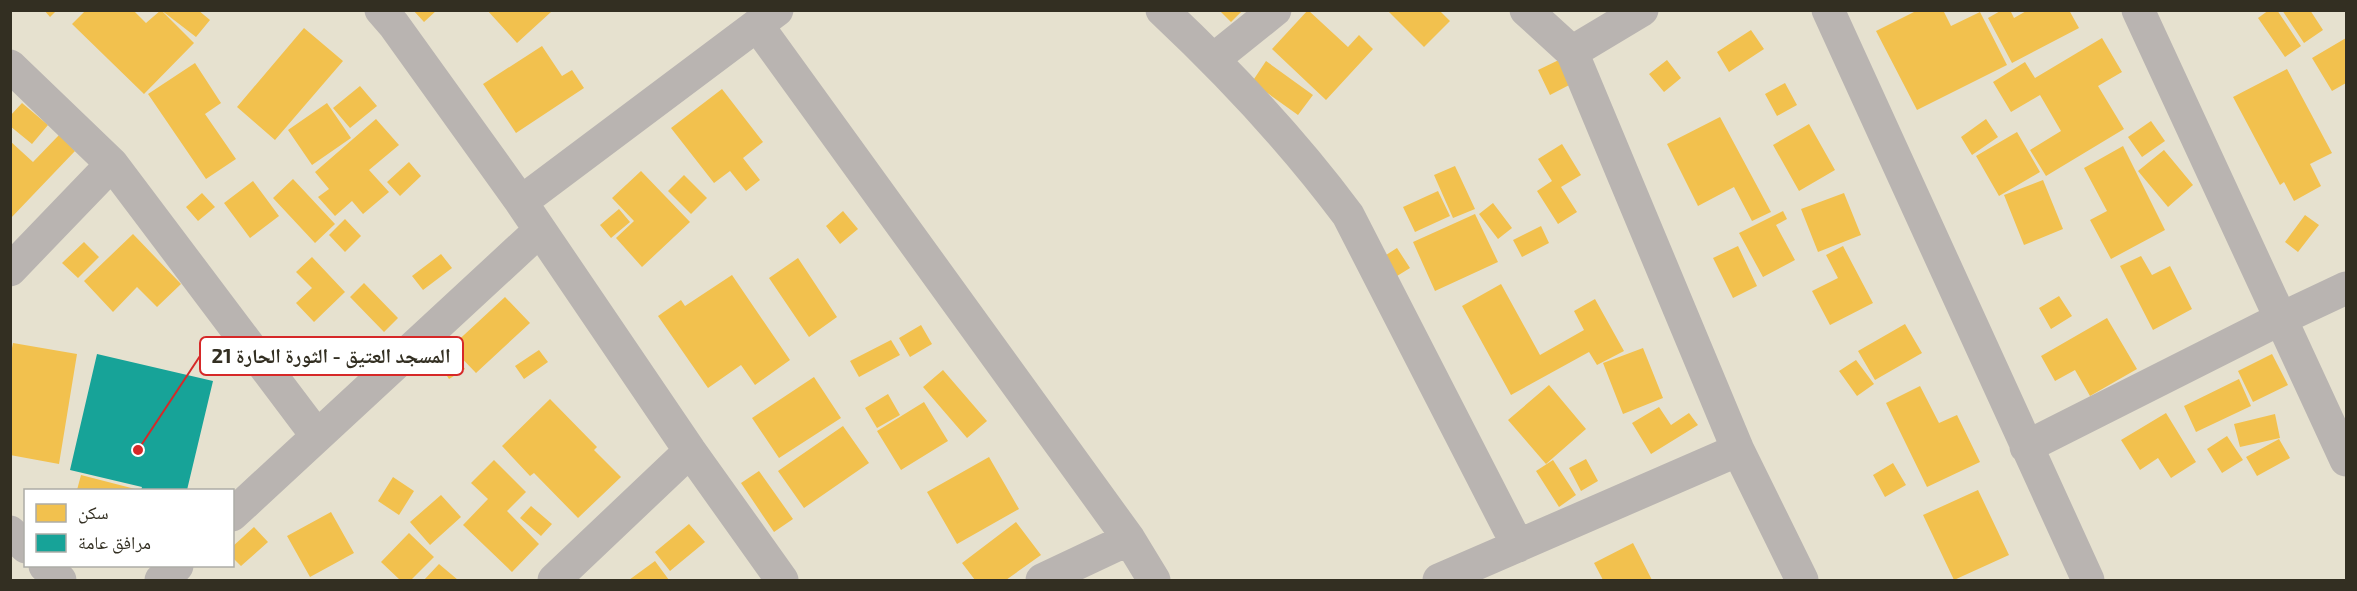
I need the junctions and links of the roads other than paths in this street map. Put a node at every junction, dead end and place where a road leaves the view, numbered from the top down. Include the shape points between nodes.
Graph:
1 (381, 10) edge
2 (1162, 10) edge
3 (1275, 10) edge
4 (1526, 10) edge
5 (1642, 10) edge
6 (1828, 10) edge
7 (2138, 10) edge
8 (767, 18) edge
9 (1572, 52) junction
10 (1214, 59) junction
11 (10, 66) edge
12 (112, 164) junction
13 (521, 202) junction
14 (539, 231) junction
15 (10, 270) edge
16 (2346, 288) edge
17 (2282, 318) junction
18 (318, 436) junction
19 (2026, 447) junction
20 (1738, 450) junction
21 (690, 451) junction
22 (2346, 460) edge
23 (234, 512) edge
24 (10, 532) edge
25 (1129, 539) junction
26 (24, 545) edge
27 (1518, 546) junction
28 (46, 567) edge
29 (176, 567) edge
30 (60, 580) edge
31 (161, 580) edge
32 (554, 580) edge
33 (782, 580) edge
34 (1042, 580) edge
35 (1154, 580) edge
36 (1439, 580) edge
37 (1802, 580) edge
38 (2088, 580) edge

1 - 13 street
2 - 10 street
3 - 10 street
4 - 9 street
5 - 9 street
6 - 19 street
7 - 17 street
8 - 13 street
8 - 25 street
9 - 20 street
10 - 27 street via 1348,215
11 - 12 street
12 - 15 street
12 - 18 street
13 - 14 street
14 - 18 street
14 - 21 street
16 - 17 street
17 - 19 street
17 - 22 street
18 - 23 street
19 - 38 street
20 - 27 street
20 - 37 street
21 - 32 street
21 - 33 street
24 - 26 street
25 - 34 street
25 - 35 street
27 - 36 street
28 - 30 street
29 - 31 street

